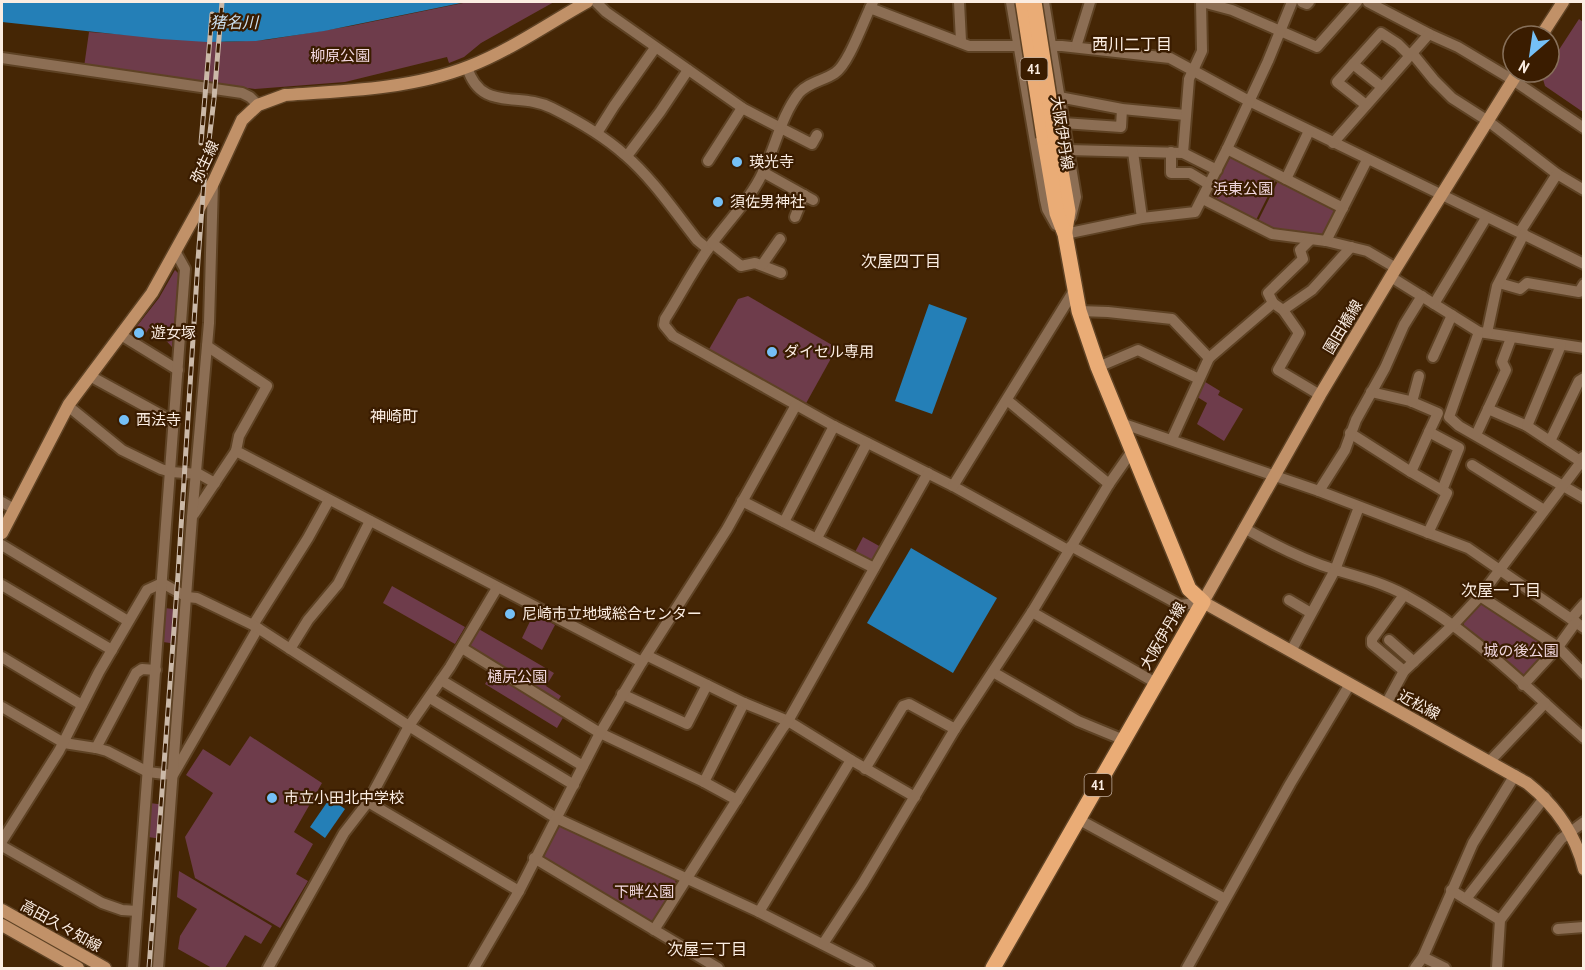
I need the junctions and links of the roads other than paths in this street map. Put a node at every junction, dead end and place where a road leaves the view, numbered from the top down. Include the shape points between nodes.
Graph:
1 (587, 2) edge
2 (596, 2) edge
3 (959, 2) edge
4 (1011, 2) edge
5 (1023, 2) edge
6 (1034, 2) edge
7 (1044, 2) edge
8 (1090, 2) edge
9 (1202, 2) edge
10 (1292, 2) edge
11 (1302, 2) edge
12 (1309, 2) edge
13 (1357, 2) edge
14 (1372, 2) edge
15 (1563, 2) edge
16 (871, 4) edge
17 (1549, 24) edge
18 (1280, 31) junction
19 (1429, 34) junction
20 (961, 41) junction
21 (1019, 45) junction
22 (1051, 46) junction
23 (1076, 47) junction
24 (655, 48) junction
25 (1411, 54) junction
26 (2, 58) edge
27 (1353, 64) junction
28 (467, 67) junction
29 (1501, 69) edge
30 (688, 70) junction
31 (1194, 70) junction
32 (1510, 84) edge
33 (1526, 84) edge
34 (1382, 87) junction
35 (1059, 97) junction
36 (1249, 101) junction
37 (258, 105) junction
38 (1366, 105) junction
39 (742, 108) junction
40 (1122, 109) junction
41 (1185, 115) junction
42 (1488, 121) junction
43 (780, 128) junction
44 (1584, 128) edge
45 (1309, 131) junction
46 (1054, 132) junction
47 (597, 133) junction
48 (813, 143) dead end
49 (1333, 143) junction
50 (1227, 149) junction
51 (1068, 150) junction
52 (1133, 152) junction
53 (1171, 152) junction
54 (1183, 153) junction
55 (627, 156) junction
56 (1367, 159) junction
57 (708, 161) dead end
58 (1217, 170) junction
59 (763, 172) junction
60 (1557, 174) junction
61 (1286, 178) junction
62 (213, 183) junction
63 (1210, 185) junction
64 (1584, 190) edge
65 (1442, 195) junction
66 (1203, 199) junction
67 (1343, 208) junction
68 (795, 217) dead end
69 (1142, 218) junction
70 (1486, 218) junction
71 (1522, 233) junction
72 (1065, 234) junction
73 (780, 239) dead end
74 (1310, 240) junction
75 (1326, 241) junction
76 (710, 246) junction
77 (1351, 247) junction
78 (175, 252) junction
79 (1584, 264) edge
80 (762, 265) junction
81 (781, 273) dead end
82 (1393, 273) junction
83 (1499, 283) junction
84 (1583, 288) edge
85 (1075, 289) junction
86 (1422, 296) junction
87 (1273, 303) junction
88 (1434, 304) junction
89 (1283, 310) junction
90 (1079, 311) junction
91 (1452, 315) junction
92 (1483, 333) junction
93 (121, 335) junction
94 (1511, 338) junction
95 (1561, 345) junction
96 (207, 346) junction
97 (1584, 348) edge
98 (1209, 357) junction
99 (1433, 357) dead end
100 (1098, 367) junction
101 (177, 370) junction
102 (90, 376) junction
103 (1419, 376) dead end
104 (1584, 378) edge
105 (1199, 379) junction
106 (1371, 392) junction
107 (1320, 395) junction
108 (1007, 400) junction
109 (1412, 402) junction
110 (796, 405) junction
111 (68, 406) junction
112 (1488, 409) junction
113 (174, 422) junction
114 (1121, 423) junction
115 (834, 426) junction
116 (1527, 426) junction
117 (1429, 432) junction
118 (1350, 433) junction
119 (1476, 435) junction
120 (1172, 439) junction
121 (1550, 441) junction
122 (867, 443) junction
123 (236, 451) junction
124 (1132, 451) junction
125 (1582, 458) edge
126 (1472, 465) dead end
127 (171, 472) junction
128 (1411, 472) junction
129 (928, 473) junction
130 (196, 475) junction
131 (1273, 476) junction
132 (215, 483) junction
133 (1109, 484) junction
134 (1563, 485) junction
135 (953, 486) junction
136 (1442, 490) junction
137 (1319, 491) junction
138 (1584, 498) edge
139 (329, 500) junction
140 (742, 501) junction
141 (2, 502) edge
142 (1359, 507) junction
143 (14, 509) junction
144 (1544, 510) junction
145 (192, 517) junction
146 (370, 520) junction
147 (784, 522) junction
148 (1244, 528) junction
149 (2, 533) edge
150 (1428, 534) junction
151 (817, 538) junction
152 (2, 545) edge
153 (1069, 548) junction
154 (874, 568) junction
155 (1500, 569) junction
156 (1335, 570) junction
157 (162, 583) junction
158 (2, 585) edge
159 (497, 588) junction
160 (1404, 595) junction
161 (1480, 596) junction
162 (187, 597) junction
163 (1290, 599) dead end
164 (1203, 602) junction
165 (1584, 604) edge
166 (1032, 612) junction
167 (1311, 614) junction
168 (128, 621) junction
169 (1577, 623) edge
170 (1454, 624) junction
171 (255, 627) junction
172 (1389, 640) dead end
173 (462, 648) junction
174 (1558, 648) junction
175 (290, 649) junction
176 (112, 650) junction
177 (1291, 651) junction
178 (2, 657) edge
179 (645, 659) junction
180 (1414, 662) junction
181 (156, 670) junction
182 (1404, 671) junction
183 (993, 672) junction
184 (1584, 674) edge
185 (441, 680) junction
186 (1156, 684) junction
187 (1350, 684) junction
188 (707, 685) junction
189 (1523, 685) junction
190 (622, 694) junction
191 (430, 698) junction
192 (744, 703) junction
193 (1545, 703) junction
194 (1386, 704) junction
195 (82, 705) junction
196 (2, 707) edge
197 (788, 721) junction
198 (408, 726) junction
199 (955, 729) junction
200 (600, 733) junction
201 (1582, 734) edge
202 (1124, 740) junction
203 (64, 743) junction
204 (96, 748) junction
205 (850, 760) junction
206 (1490, 760) junction
207 (583, 766) junction
208 (866, 769) junction
209 (148, 772) junction
210 (173, 775) junction
211 (1515, 775) junction
212 (704, 782) junction
213 (573, 785) junction
214 (915, 797) junction
215 (1545, 797) junction
216 (737, 800) junction
217 (368, 802) junction
218 (556, 818) junction
219 (1078, 819) junction
220 (1584, 822) edge
221 (1569, 832) junction
222 (2, 841) edge
223 (2, 846) edge
224 (534, 858) junction
225 (1584, 869) edge
226 (687, 878) junction
227 (1451, 890) junction
228 (519, 891) junction
229 (1226, 899) junction
230 (1466, 899) junction
231 (2, 910) edge
232 (137, 911) junction
233 (759, 912) junction
234 (1500, 920) junction
235 (2, 925) edge
236 (1584, 927) edge
237 (1558, 929) dead end
238 (654, 930) junction
239 (823, 944) junction
240 (1423, 957) junction
241 (78, 969) edge
242 (105, 969) edge
243 (133, 969) edge
244 (158, 969) edge
245 (268, 969) edge
246 (474, 969) edge
247 (717, 969) edge
248 (870, 969) edge
249 (993, 969) edge
250 (1187, 969) edge
251 (1415, 969) edge
252 (1445, 969) edge
253 (1497, 969) edge

1 - 28 street, 弥生線
2 - 24 street
3 - 20 street
4 - 21 street
5 - 46 main road, 大阪伊丹線 / 41, bridge
6 - 46 main road, 大阪伊丹線 / 41, bridge
7 - 22 street
8 - 23 street
9 - 18 street
9 - 31 street via 1202,51
10 - 18 street
11 - 12 street
13 - 18 street via 1317,46
14 - 19 street
15 - 17 street
16 - 20 street
16 - 43 street via 847,58 836,73 801,91
18 - 36 street
19 - 25 street
19 - 29 street
20 - 21 street via 969,45
21 - 22 street
21 - 72 street via 1047,209
22 - 23 street
22 - 35 street
23 - 31 street via 1170,58
24 - 30 street
24 - 47 street
25 - 27 street via 1381,33
25 - 34 street
25 - 42 street via 1452,98
26 - 37 street via 242,93
27 - 34 street
27 - 38 street via 1337,82
28 - 37 street, 弥生線 via 389,86 285,95
28 - 47 street via 477,88 487,95 549,106
30 - 39 street
30 - 55 street
31 - 36 street
31 - 41 street via 1189,79
32 - 42 street, 園田橋線
33 - 44 street
34 - 38 street
35 - 40 street
35 - 46 street
36 - 45 street
36 - 50 street
37 - 62 street, 弥生線 via 236,130
38 - 49 street
39 - 43 street
39 - 57 street
40 - 41 street
40 - 46 street via 1121,127
41 - 54 street
42 - 60 street
42 - 65 street, 園田橋線
43 - 48 street
43 - 59 street
45 - 49 street
45 - 61 street
46 - 51 street
46 - 72 main road, 大阪伊丹線 / 41 via 1057,213
47 - 55 street
49 - 56 street
50 - 58 street
50 - 61 street
51 - 52 street
51 - 72 street via 1076,197
52 - 53 street
52 - 69 street
53 - 54 street
53 - 63 street via 1171,173 1190,173
54 - 58 street
55 - 76 street via 697,240
56 - 65 street
56 - 67 street
58 - 63 street
59 - 68 street via 808,198
59 - 76 street
60 - 64 street
60 - 71 street
61 - 67 street
62 - 78 street, 弥生線
62 - 96 street
63 - 66 street
65 - 70 street
65 - 82 street, 園田橋線
66 - 69 street via 1195,212
66 - 74 street via 1272,234
67 - 75 street
69 - 72 street
70 - 71 street
70 - 88 street
71 - 79 street
71 - 83 street
72 - 85 main road, 大阪伊丹線 / 41
73 - 80 street
74 - 75 street
74 - 87 street via 1300,250 1303,259 1268,293
75 - 77 street
76 - 80 street via 741,266
76 - 110 street via 664,325 674,336
77 - 82 street via 1367,251
77 - 89 street via 1311,290
78 - 93 street, 弥生線 via 152,293
78 - 101 street via 185,269
80 - 81 street
82 - 86 street
82 - 107 street, 園田橋線
83 - 84 street via 1520,289 1527,283 1580,292
83 - 92 street
85 - 90 main road, 大阪伊丹線 / 41
85 - 108 street
86 - 88 street
86 - 106 street
87 - 89 street
87 - 98 street
88 - 91 street
89 - 107 street via 1299,333 1278,370
90 - 98 street via 1172,320
90 - 100 main road, 大阪伊丹線 / 41
91 - 92 street
91 - 99 street
92 - 94 street
92 - 119 street via 1449,417
93 - 101 street
93 - 102 street, 弥生線
94 - 95 street
94 - 112 street via 1502,362 1506,370
95 - 97 street
95 - 116 street
96 - 123 street via 267,386 239,436
96 - 130 street
98 - 105 street
100 - 105 street via 1138,350
100 - 114 main road, 大阪伊丹線 / 41
101 - 113 street
102 - 111 street, 弥生線
102 - 113 street
103 - 109 street
104 - 121 street
105 - 120 street
106 - 109 street
106 - 118 street
107 - 131 street, 園田橋線
108 - 133 street
108 - 135 street
109 - 117 street via 1438,413
110 - 115 street
110 - 140 street
111 - 127 street via 122,450
111 - 143 street, 弥生線
112 - 116 street
112 - 119 street
113 - 127 street
114 - 120 street
114 - 124 main road, 大阪伊丹線 / 41
115 - 122 street
115 - 147 street
116 - 121 street
117 - 128 street
117 - 136 street via 1459,448
118 - 128 street
118 - 137 street via 1345,450
119 - 134 street
120 - 131 street
121 - 125 street
122 - 129 street
122 - 151 street
123 - 132 street
123 - 139 street
124 - 133 street
124 - 164 main road, 大阪伊丹線 / 41 via 1189,589
125 - 134 street
126 - 144 street
127 - 130 street
127 - 157 street
128 - 136 street
129 - 135 street
129 - 154 street
130 - 132 street
130 - 145 street
131 - 137 street
131 - 148 street, 園田橋線
132 - 145 street
133 - 153 street
134 - 138 street
134 - 144 street
135 - 153 street
136 - 150 street via 1447,492
137 - 142 street
139 - 146 street
139 - 171 street
140 - 147 street
140 - 179 street
141 - 143 street
142 - 150 street
142 - 156 street
143 - 149 street, 弥生線
144 - 155 street
145 - 162 street
146 - 159 street
146 - 175 street via 338,584
147 - 151 street
148 - 156 street via 1286,551
148 - 164 street, 園田橋線
150 - 155 street via 1468,548
151 - 154 street
152 - 168 street
153 - 164 street via 1179,604
153 - 166 street
154 - 197 street
155 - 161 street
155 - 169 street
156 - 160 street via 1369,579
156 - 167 street
157 - 162 street
157 - 168 street via 147,590
157 - 181 street
158 - 176 street
159 - 173 street
159 - 179 street
160 - 170 street
160 - 182 street via 1372,644
161 - 170 street
161 - 174 street
162 - 171 street
162 - 210 street
163 - 167 street
164 - 177 street, 近松線
164 - 186 main road, 大阪伊丹線 / 41
165 - 169 street
166 - 183 street
166 - 186 street
167 - 177 street
168 - 176 street
169 - 174 street
170 - 180 street
170 - 189 street
171 - 175 street
171 - 210 street
172 - 180 street
173 - 185 street
173 - 200 street
174 - 184 street
174 - 189 street
175 - 198 street
176 - 195 street
177 - 187 street, 近松線
178 - 195 street
179 - 188 street
179 - 190 street
180 - 182 street
181 - 204 street via 142,669 136,673
181 - 209 street
182 - 194 street
183 - 199 street
183 - 202 street via 1078,721
185 - 191 street
185 - 207 street
186 - 202 main road, 大阪伊丹線 / 41
187 - 194 street, 近松線
187 - 229 street
188 - 190 street via 687,724
188 - 192 street
189 - 193 street
190 - 200 street
191 - 198 street
191 - 213 street
192 - 197 street
192 - 212 street
193 - 201 street
193 - 206 street
194 - 206 street, 近松線
195 - 203 street
196 - 203 street
197 - 205 street
197 - 216 street
198 - 217 street
198 - 218 street
199 - 208 street via 909,704 903,705
199 - 214 street
200 - 207 street
200 - 212 street
202 - 219 main road, 大阪伊丹線 / 41
203 - 204 street
203 - 222 street
204 - 209 street
205 - 208 street
205 - 233 street
206 - 211 street, 近松線
207 - 213 street
208 - 214 street
209 - 210 street
209 - 232 street
210 - 244 street
211 - 215 street, 近松線
211 - 227 street via 1473,843
212 - 216 street
213 - 218 street
214 - 239 street
215 - 221 street, 近松線
215 - 230 street
216 - 226 street
217 - 228 street
217 - 245 street via 344,833
218 - 224 street
218 - 226 street
219 - 229 street
219 - 249 main road, 大阪伊丹線 / 41
220 - 221 street
221 - 225 street, 近松線
221 - 234 street
223 - 232 street via 102,903
224 - 228 street
224 - 238 street
226 - 233 street
226 - 238 street
227 - 230 street
227 - 240 street
228 - 246 street
229 - 250 street
230 - 234 street
231 - 242 street, 高田久々知線
232 - 243 street
233 - 239 street
234 - 253 street
235 - 241 street, 高田久々知線
236 - 237 street
238 - 247 street
239 - 248 street
240 - 251 street
240 - 252 street

